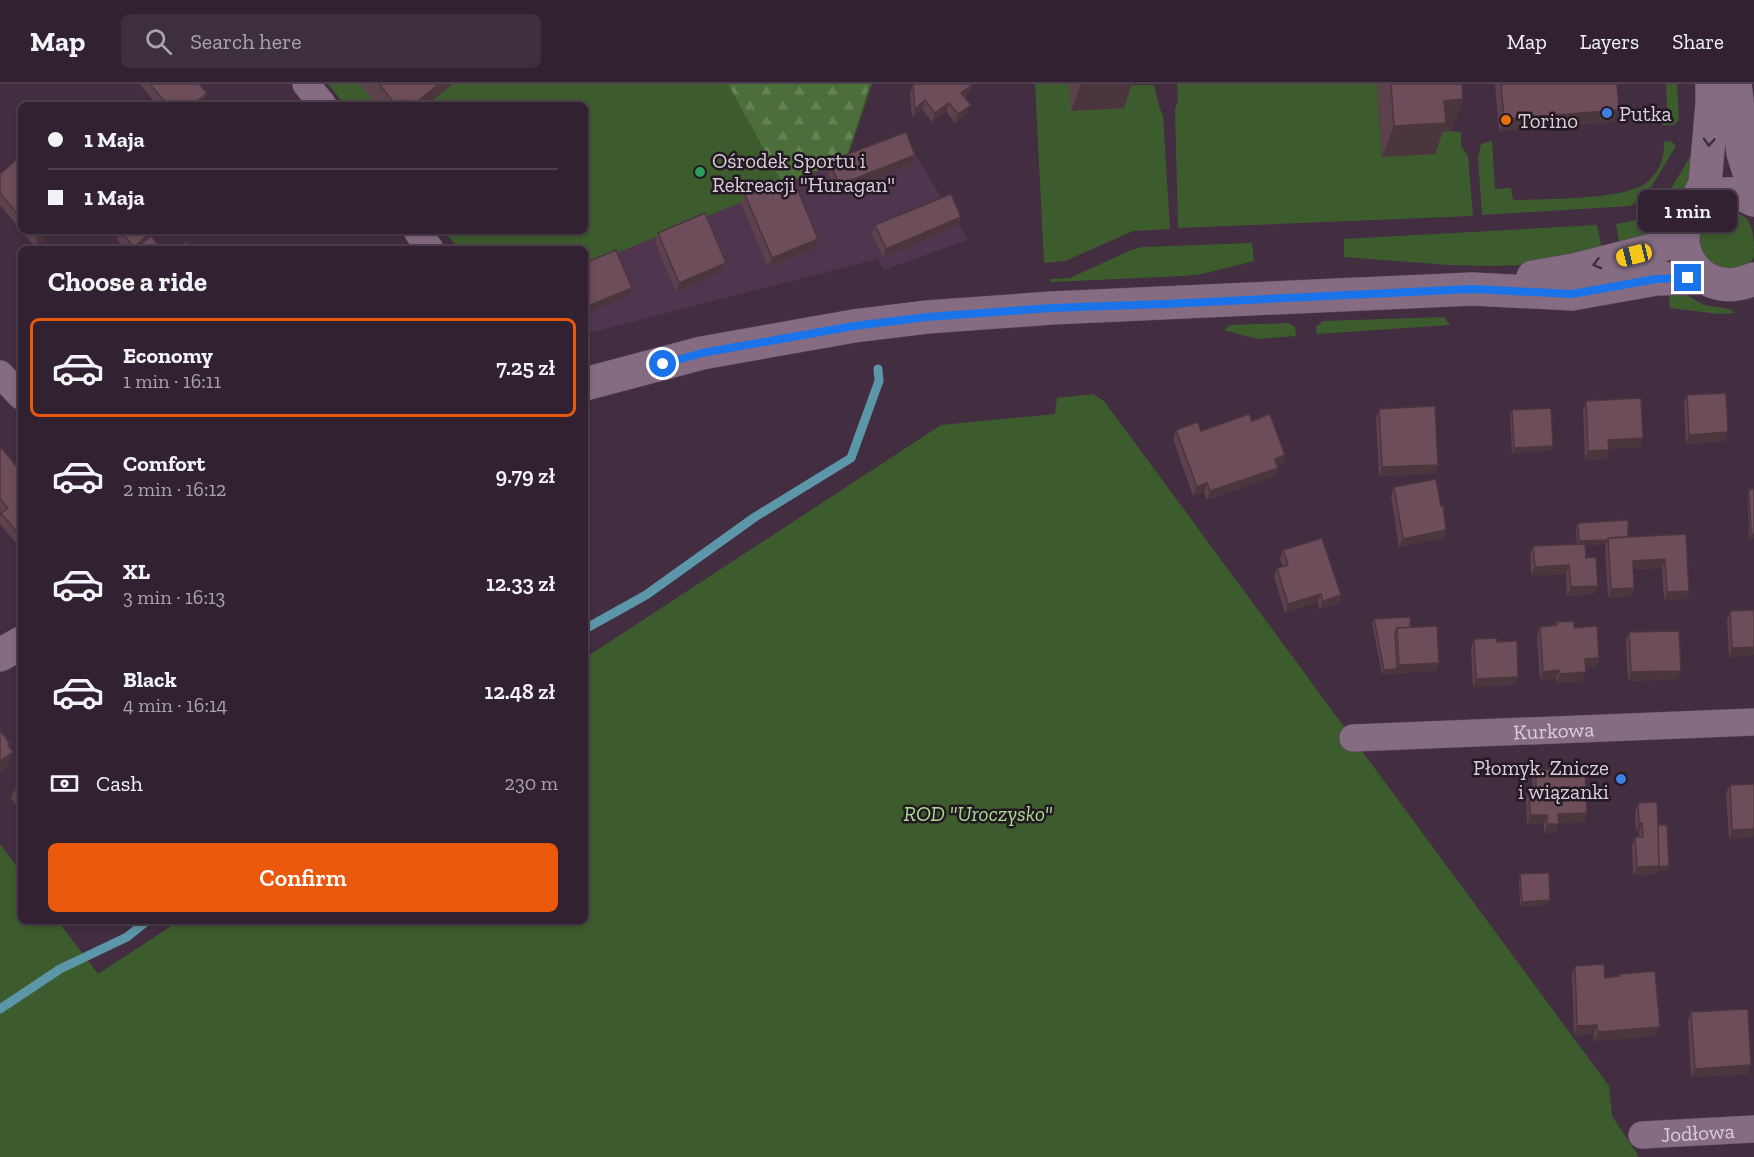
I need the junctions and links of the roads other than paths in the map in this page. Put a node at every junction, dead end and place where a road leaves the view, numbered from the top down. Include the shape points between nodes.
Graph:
1 (306, 84) edge
2 (1712, 84) edge
3 (1735, 84) edge
4 (321, 102) edge
5 (1754, 188) edge
6 (1754, 200) edge
7 (1689, 218) junction
8 (1704, 278) junction
9 (1754, 279) edge
10 (1472, 289) junction
11 (0, 374) edge
12 (588, 383) edge
13 (18, 393) edge
14 (18, 645) edge
15 (0, 655) edge
16 (1754, 722) edge
17 (1353, 738) dead end
18 (1754, 1129) edge
19 (1642, 1135) dead end

1 - 4 street
2 -> 7 main road via 1705,184
3 - 5 main road via 1743,153
6 - 7 main road via 1735,193 1719,194 1701,203
7 - 8 main road via 1683,234 1686,255
7 -> 10 main road via 1666,243 1653,250
8 - 9 main road via 1728,286
8 - 10 main road via 1656,279 1572,294
10 - 12 main road via 927,317 702,353
11 - 13 street
14 - 15 main road
16 - 17 street, Kurkowa
18 - 19 street, Jodłowa

